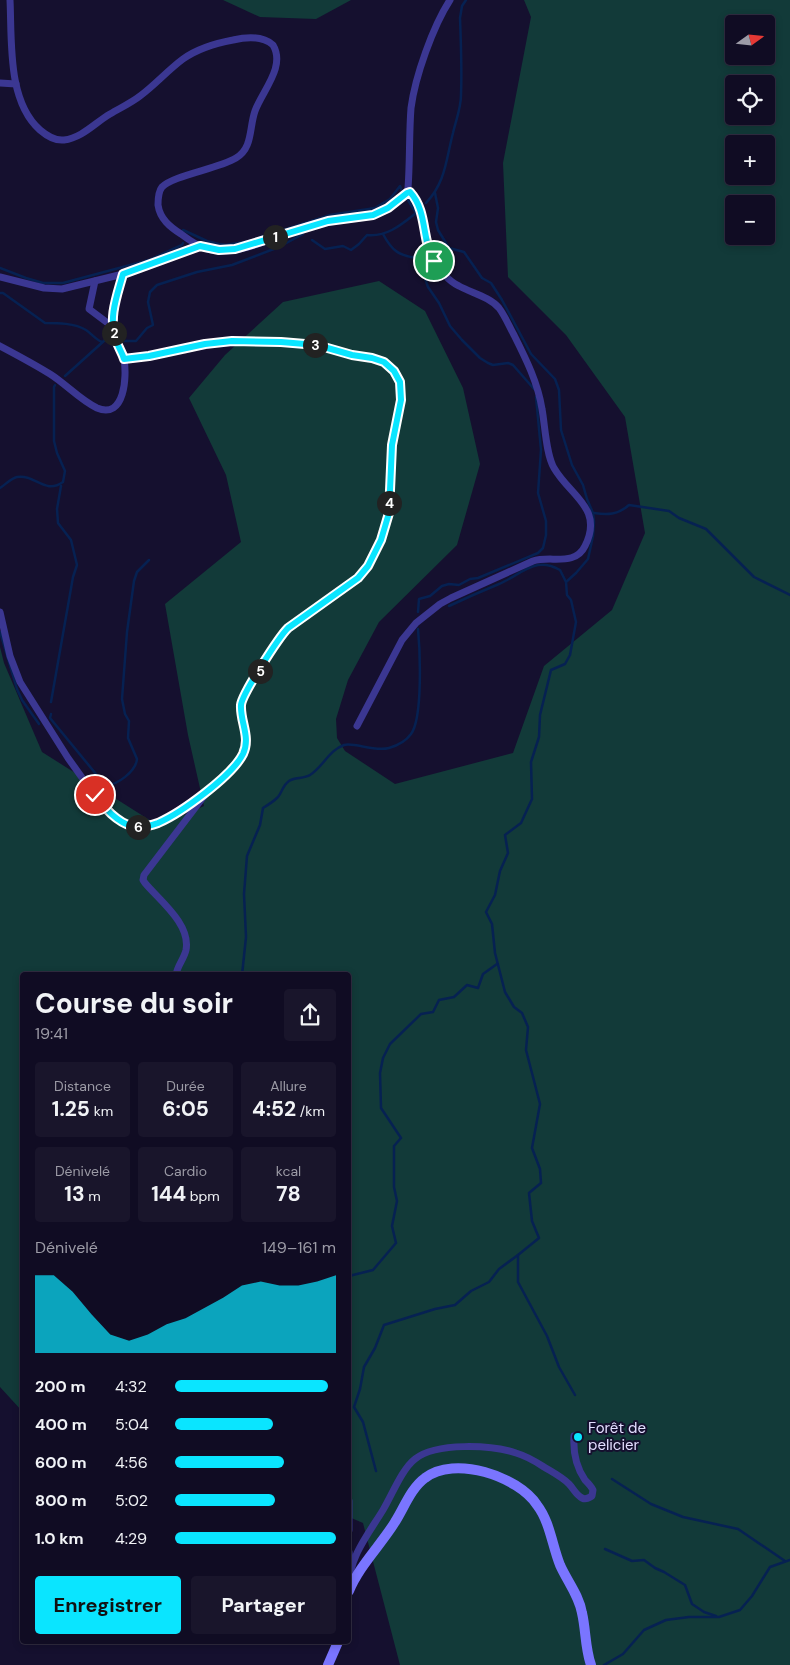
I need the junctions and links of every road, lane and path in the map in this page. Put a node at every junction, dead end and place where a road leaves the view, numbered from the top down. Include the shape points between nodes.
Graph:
1 (10, 0) edge
2 (450, 0) edge
3 (0, 83) edge
4 (16, 84) junction
5 (408, 191) junction
6 (200, 246) junction
7 (123, 274) junction
8 (0, 277) edge
9 (95, 281) junction
10 (113, 327) junction
11 (0, 346) edge
12 (124, 359) junction
13 (0, 612) edge
14 (357, 726) dead end
15 (208, 791) junction
16 (177, 972) edge
17 (574, 1436) dead end
18 (351, 1568) edge
19 (351, 1587) edge
20 (337, 1644) edge
21 (332, 1661) edge
22 (591, 1665) edge

1 - 4 street
2 - 5 street via 415,86 410,122
3 - 4 street
4 - 6 street via 24,108 38,128 48,136 63,140 81,134 140,96 192,53 244,38 262,39 273,44 275,69 255,111 244,152 225,164 172,181 160,192 159,210 165,221
5 - 6 street via 388,208 373,215 320,222 235,249
5 - 14 street via 417,200 432,257 444,275 458,286 491,301 503,313 539,392 553,466 584,505 590,516 590,527 585,546 578,555 568,559 533,561 464,591 422,617 405,636
6 - 7 street
7 - 9 street
7 - 10 street
8 - 9 street via 56,290
9 - 10 street via 90,309
10 - 12 street
11 - 12 street via 50,374 91,405 103,410 116,407 122,398
12 - 15 street via 232,341 302,343 380,360 394,371 400,382 401,400 392,445 389,513 376,552 358,578 288,628 279,638 244,695 241,708 246,736 242,755
13 - 15 street via 12,664 20,682 98,800 119,820 138,827 157,823
15 - 16 street via 144,875 144,883 166,904 185,936 186,950
17 - 18 street via 577,1463 593,1490 592,1496 587,1498 580,1497 568,1483 543,1466 505,1450 444,1448 417,1457 406,1470
19 - 22 street via 425,1478 448,1470 483,1472 515,1485 534,1500 542,1512 561,1567 581,1606
20 - 21 street

